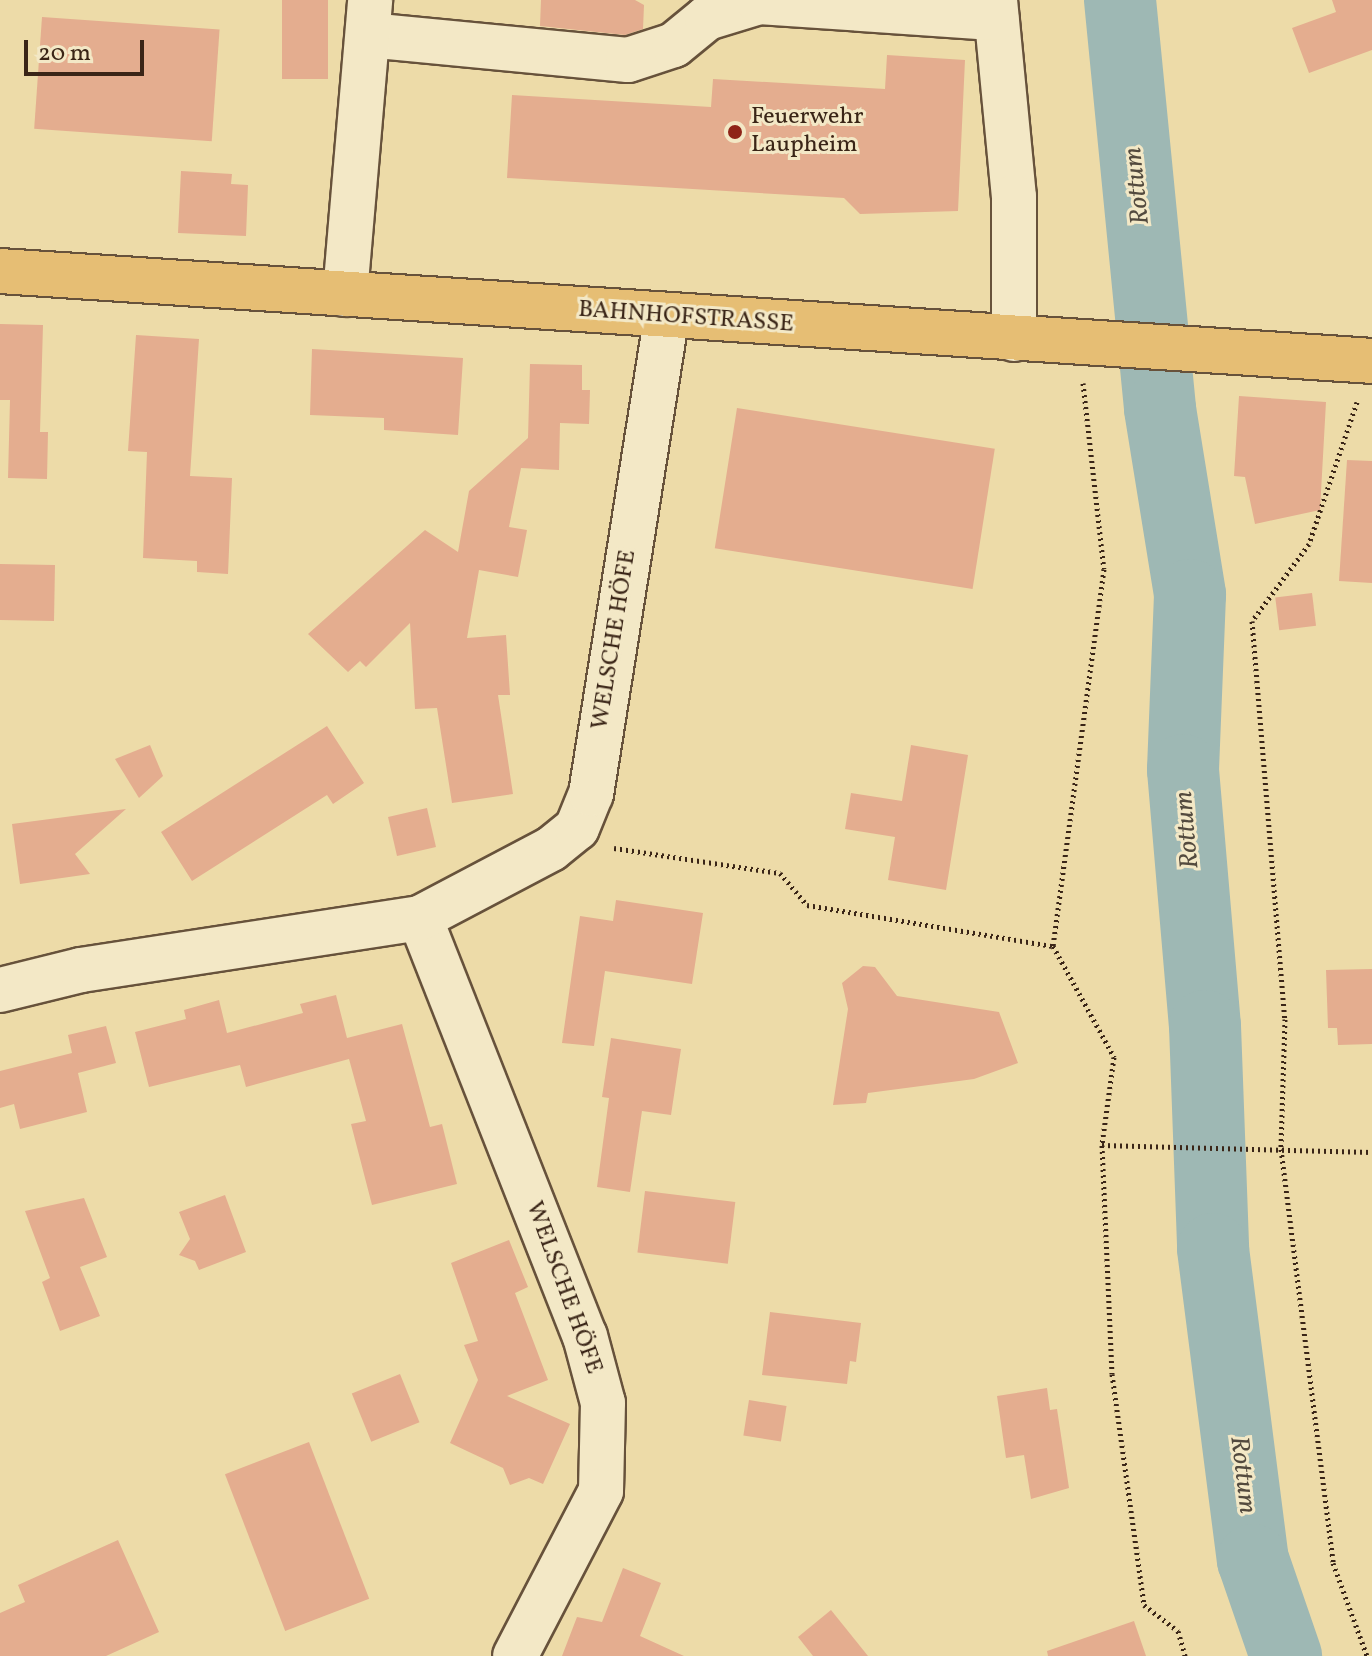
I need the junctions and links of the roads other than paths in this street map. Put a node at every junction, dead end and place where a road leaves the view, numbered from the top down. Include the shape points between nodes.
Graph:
1 (995, 9) edge
2 (369, 17) edge
3 (0, 271) edge
4 (345, 294) junction
5 (666, 319) junction
6 (1014, 339) junction
7 (1371, 361) edge
8 (420, 918) junction
9 (0, 990) edge
10 (515, 1656) edge

1 - 2 street via 759,2 707,18 674,45 628,60
1 - 6 street via 1014,197
2 - 4 street
3 - 4 main road, BAHNHOFSTRASSE
4 - 5 main road, BAHNHOFSTRASSE
5 - 6 main road, BAHNHOFSTRASSE
5 - 8 street, WELSCHE HÖFE via 591,794 577,828 551,849
6 - 7 main road, BAHNHOFSTRASSE
8 - 9 street via 96,967
8 - 10 street, WELSCHE HÖFE via 585,1336 603,1403 601,1491

